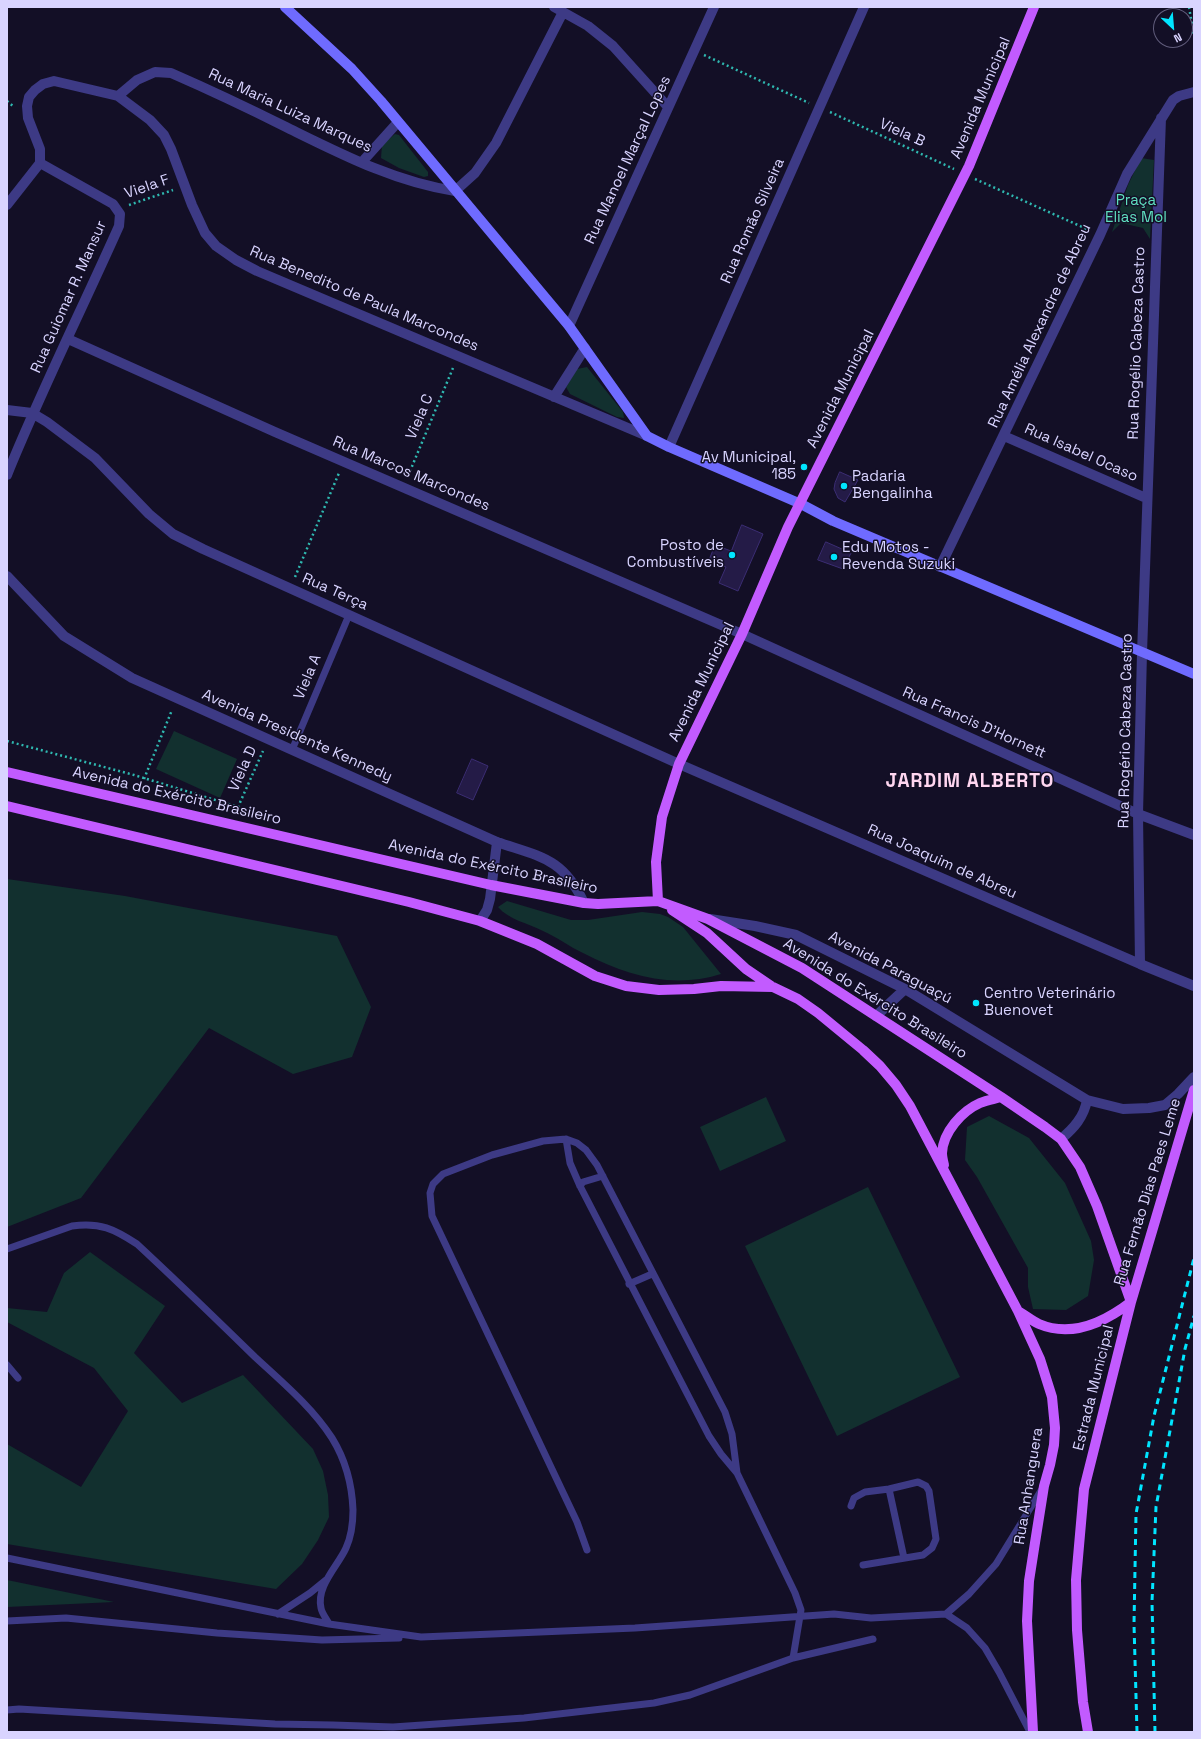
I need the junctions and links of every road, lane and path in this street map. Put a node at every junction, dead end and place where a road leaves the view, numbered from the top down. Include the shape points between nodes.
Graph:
1 (285, 7) edge
2 (554, 7) edge
3 (714, 7) edge
4 (864, 7) edge
5 (1034, 7) edge
6 (1190, 7) edge
7 (563, 12) junction
8 (1194, 36) edge
9 (694, 51) junction
10 (1194, 92) edge
11 (118, 96) junction
12 (668, 107) junction
13 (820, 108) junction
14 (1161, 118) junction
15 (398, 122) junction
16 (1137, 157) junction
17 (362, 162) junction
18 (40, 163) junction
19 (1159, 165) junction
20 (965, 174) junction
21 (185, 186) junction
22 (455, 191) junction
23 (7, 205) edge
24 (117, 209) junction
25 (1100, 235) junction
26 (569, 326) junction
27 (68, 339) junction
28 (585, 348) junction
29 (458, 356) junction
30 (554, 396) junction
31 (7, 410) edge
32 (32, 413) junction
33 (647, 436) junction
34 (1004, 436) junction
35 (669, 447) junction
36 (344, 462) junction
37 (7, 475) edge
38 (403, 487) junction
39 (1146, 498) junction
40 (801, 504) junction
41 (940, 567) junction
42 (7, 576) edge
43 (290, 588) junction
44 (349, 615) junction
45 (742, 634) junction
46 (1142, 653) junction
47 (1194, 674) edge
48 (177, 698) junction
49 (268, 739) junction
50 (7, 741) edge
51 (292, 750) junction
52 (679, 764) junction
53 (7, 772) edge
54 (144, 779) junction
55 (7, 806) edge
56 (1138, 814) junction
57 (1194, 835) edge
58 (497, 842) junction
59 (490, 885) junction
60 (658, 901) junction
61 (584, 903) junction
62 (708, 919) junction
63 (480, 921) junction
64 (1140, 964) junction
65 (1194, 986) edge
66 (773, 987) junction
67 (905, 989) junction
68 (876, 1016) junction
69 (1194, 1077) edge
70 (1194, 1090) edge
71 (1001, 1097) junction
72 (1087, 1100) junction
73 (566, 1139) junction
74 (1061, 1139) junction
75 (945, 1173) junction
76 (603, 1176) junction
77 (580, 1186) junction
78 (7, 1249) edge
79 (652, 1274) junction
80 (629, 1284) junction
81 (1131, 1302) junction
82 (1018, 1311) junction
83 (7, 1365) edge
84 (18, 1378) dead end
85 (737, 1473) junction
86 (1044, 1486) junction
87 (890, 1489) junction
88 (850, 1506) dead end
89 (587, 1550) dead end
90 (7, 1558) edge
91 (904, 1558) junction
92 (863, 1564) dead end
93 (328, 1578) junction
94 (278, 1614) junction
95 (946, 1614) junction
96 (800, 1617) junction
97 (7, 1621) edge
98 (329, 1624) junction
99 (421, 1638) junction
100 (873, 1639) dead end
101 (793, 1658) junction
102 (7, 1710) edge
103 (1032, 1732) edge
104 (1088, 1732) edge

1 - 15 main road via 352,69
2 - 7 street
3 - 9 street, Rua Manoel Marçal Lopes
4 - 13 street, Rua Romão Silveira
5 - 20 main road, Avenida Municipal
6 - 8 path
7 - 12 street via 588,26 613,46
7 - 22 street via 496,143 475,173
9 - 12 street, Rua Manoel Marçal Lopes
9 - 13 path, Viela B
10 - 14 street, Rua Amélia Alexandre de Abreu via 1173,100
11 - 17 street, Rua Maria Luiza Marques via 143,77 155,72 171,73
11 - 18 street, Rua Benedito de Paula Marcondes via 54,81 35,90 29,97 27,106 28,118 40,149
11 - 21 street, Rua Benedito de Paula Marcondes via 150,120 164,136
12 - 26 street, Rua Manoel Marçal Lopes
13 - 20 path, Viela B
13 - 35 street, Rua Romão Silveira
14 - 16 street, Rua Amélia Alexandre de Abreu
14 - 19 street, Rua Rogélio Cabeza Castro
15 - 17 street
15 - 22 main road
16 - 19 street via 1143,153 1150,153 1158,156
16 - 25 street, Rua Amélia Alexandre de Abreu
17 - 22 street, Rua Maria Luiza Marques via 401,179
18 - 23 street
18 - 24 street, Rua Guiomar R. Mansur via 103,197
19 - 39 street, Rua Rogélio Cabeza Castro
20 - 25 path, Viela B
20 - 40 main road, Avenida Municipal
21 - 24 path, Viela F
21 - 29 street, Rua Benedito de Paula Marcondes via 205,233 216,246 236,260
22 - 26 main road
24 - 27 street, Rua Guiomar R. Mansur via 120,214 120,226
25 - 34 street, Rua Amélia Alexandre de Abreu
26 - 28 main road
27 - 32 street, Rua Guiomar R. Mansur
27 - 36 street, Rua Marcos Marcondes
28 - 30 street
28 - 33 main road
29 - 30 street, Rua Benedito de Paula Marcondes
29 - 38 path, Viela C
30 - 33 street, Rua Benedito de Paula Marcondes
31 - 32 street, Rua Terça
32 - 37 street, Rua Guiomar R. Mansur
32 - 43 street, Rua Terça via 95,458 149,514 173,534
33 - 35 main road
34 - 39 street, Rua Isabel Ocaso
34 - 41 street, Rua Amélia Alexandre de Abreu
35 - 40 main road
36 - 38 street, Rua Marcos Marcondes
36 - 43 path
38 - 45 street, Rua Marcos Marcondes
39 - 46 street, Rua Rogério Cabeza Castro
40 - 41 main road via 833,521
40 - 45 main road, Avenida Municipal via 788,527
41 - 46 main road
42 - 48 street, Avenida Presidente Kennedy via 64,636 132,678
43 - 44 street, Rua Terça
44 - 51 lane, Viela A
44 - 52 street, Rua Terça
45 - 52 main road, Avenida Municipal
45 - 56 street, Rua Francis D'Hornett
46 - 47 main road
46 - 56 street, Rua Rogério Cabeza Castro
48 - 49 street, Avenida Presidente Kennedy
48 - 54 path
49 - 51 street, Avenida Presidente Kennedy
49 - 54 path, Viela D via 238,807
50 - 54 path
51 - 58 street, Avenida Presidente Kennedy
52 - 60 main road, Avenida Municipal via 662,817 656,862
52 - 64 street, Rua Joaquim de Abreu
53 - 59 main road, Avenida do Exército Brasileiro
55 - 63 main road
56 - 57 street, Rua Francis D'Hornett
56 - 64 street, Rua Rogério Cabeza Castro
58 - 59 street
58 - 61 street, Avenida Presidente Kennedy via 550,860 564,871 576,886
59 - 61 main road, Avenida do Exército Brasileiro
59 - 63 street via 490,899
60 - 61 main road, Avenida do Exército Brasileiro
60 - 62 main road, Avenida do Exército Brasileiro
60 - 66 main road via 707,933 746,969
62 - 67 street, Avenida Paraguaçú via 796,935
62 - 68 main road, Avenida do Exército Brasileiro via 802,968
63 - 66 main road via 537,944 595,976 626,986 660,990 721,986
64 - 65 street, Rua Joaquim de Abreu
66 - 75 main road via 798,999 818,1013 880,1066 910,1106
67 - 68 street
67 - 72 street, Avenida Paraguaçú
68 - 71 main road, Avenida do Exército Brasileiro
69 - 72 street, Avenida Paraguaçú via 1165,1105 1123,1110
70 - 81 main road, Rua Fernão Dias Paes Leme
71 - 74 main road
71 - 75 main road via 980,1103 958,1118 945,1140 942,1152
72 - 74 street via 1086,1110 1079,1121
73 - 76 lane via 586,1150
73 - 77 lane via 570,1163
73 - 89 lane via 554,1139 492,1155 443,1174 433,1184 430,1203 432,1216 577,1522
74 - 81 main road via 1087,1181
75 - 82 main road, Rua Anhanguera
76 - 77 lane via 588,1179
76 - 79 lane
77 - 80 lane
78 - 93 lane via 72,1226 106,1226 122,1234 137,1244 302,1401 332,1438 344,1463 352,1494 352,1529 346,1548
79 - 80 lane
79 - 85 lane via 725,1412 732,1434
80 - 85 lane via 708,1436
81 - 82 main road via 1109,1318 1072,1329 1056,1329 1039,1324
81 - 104 main road, Estrada Municipal via 1084,1490 1076,1580 1077,1630
82 - 86 main road, Rua Anhanguera via 1040,1359 1052,1396 1054,1445
83 - 84 lane
85 - 96 lane via 795,1593 801,1610
86 - 95 lane via 996,1564 969,1594
86 - 103 main road, Rua Anhanguera via 1029,1581 1027,1621
87 - 88 lane via 865,1492 854,1498
87 - 91 lane
87 - 91 lane via 918,1482 929,1491 936,1539 932,1548 923,1555
90 - 94 lane
91 - 92 lane
93 - 94 lane
93 - 98 lane via 321,1608
94 - 98 lane
95 - 96 lane via 871,1618 834,1614
95 - 103 lane via 967,1628 984,1648
96 - 99 lane
96 - 101 lane
97 - 99 lane via 66,1618 217,1633 322,1640
98 - 99 lane
100 - 101 lane
101 - 102 lane via 690,1696 654,1703 524,1718 401,1727 275,1724

